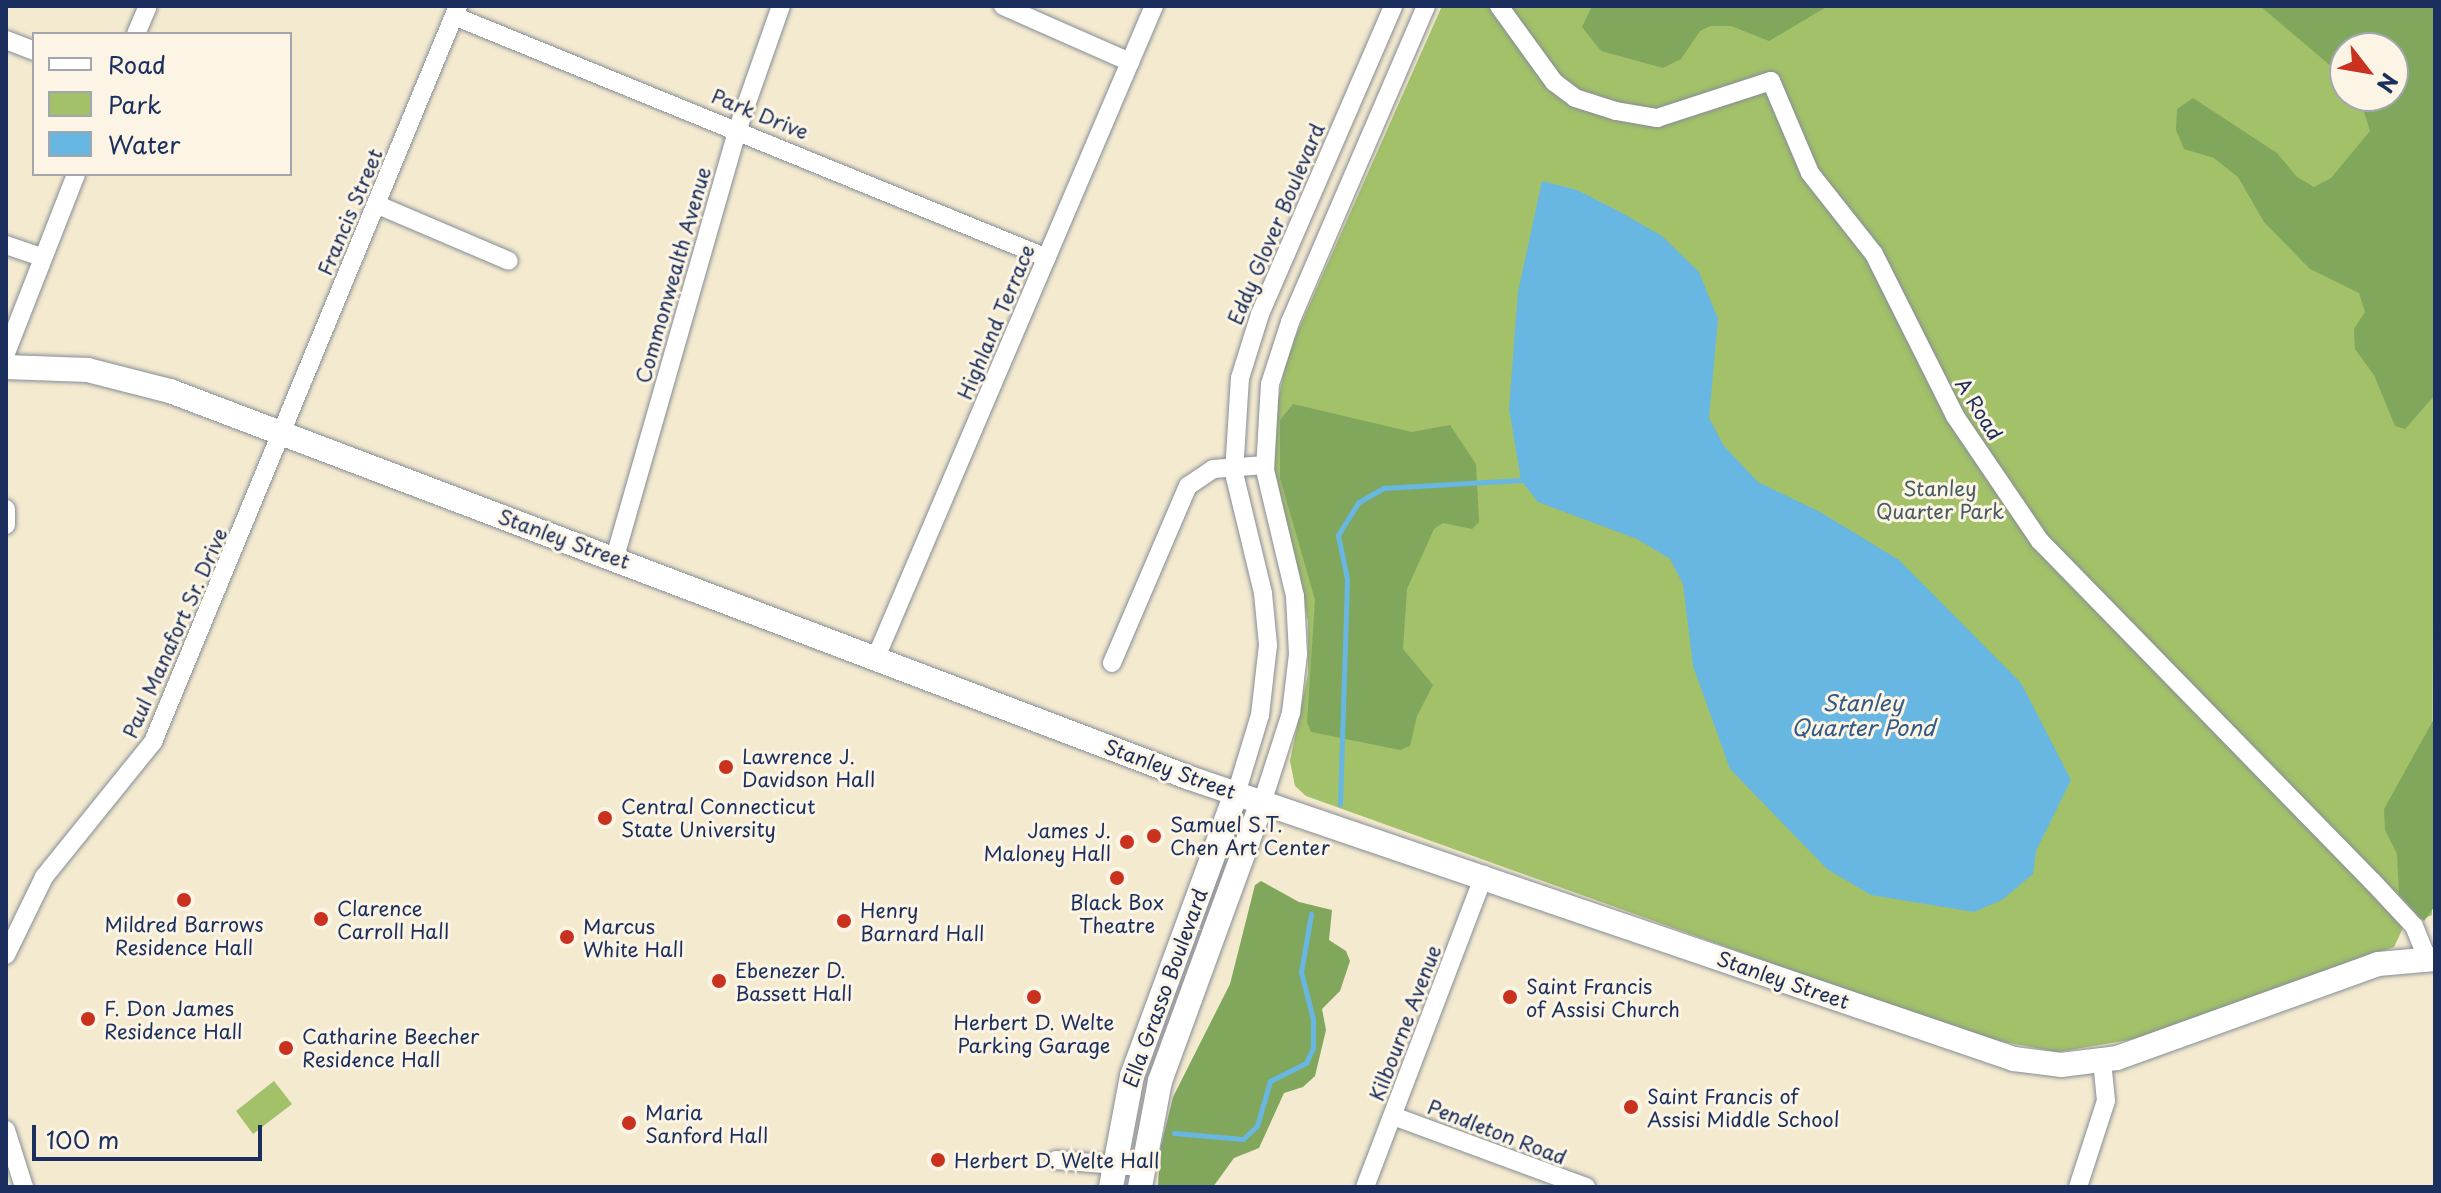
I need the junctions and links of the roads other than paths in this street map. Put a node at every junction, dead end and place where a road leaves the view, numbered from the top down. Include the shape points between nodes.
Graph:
1 (148, 6) edge
2 (781, 6) edge
3 (1003, 6) edge
4 (1154, 6) edge
5 (1393, 6) edge
6 (1426, 6) edge
7 (1499, 6) edge
8 (456, 11) edge
9 (137, 32) edge
10 (6, 40) edge
11 (32, 50) edge
12 (1130, 62) junction
13 (738, 128) junction
14 (75, 176) edge
15 (378, 205) junction
16 (1306, 207) junction
17 (1335, 220) junction
18 (6, 245) edge
19 (41, 257) junction
20 (1047, 258) junction
21 (509, 261) dead end
22 (6, 353) edge
23 (6, 367) edge
24 (282, 435) junction
25 (1265, 465) junction
26 (1234, 468) junction
27 (6, 509) edge
28 (6, 525) edge
29 (615, 557) junction
30 (877, 655) junction
31 (1112, 663) dead end
32 (1236, 794) junction
33 (1262, 803) junction
34 (1484, 875) junction
35 (2432, 952) edge
36 (6, 955) edge
37 (2102, 1061) junction
38 (1393, 1116) junction
39 (6, 1130) edge
40 (1056, 1160) dead end
41 (1112, 1176) edge
42 (1140, 1177) edge
43 (24, 1187) edge
44 (1365, 1187) edge
45 (1586, 1187) edge
46 (2078, 1187) edge

1 - 9 street
2 - 13 street, Commonwealth Avenue
3 - 12 street
4 - 12 street, Highland Terrace
5 - 16 street, Eddy Glover Boulevard
6 - 17 street
7 - 35 street, A Road via 1554,82 1590,104 1657,118 1771,81 1810,173 1874,254 1955,416 2040,541 2382,892
8 - 13 street, Park Drive
8 - 15 street, Francis Street
10 - 11 street
12 - 20 street, Highland Terrace
13 - 20 street, Park Drive
13 - 29 street, Commonwealth Avenue
14 - 19 street
15 - 21 street
15 - 24 street, Francis Street
16 - 17 street
16 - 26 street, Eddy Glover Boulevard via 1245,357 1235,410
17 - 25 street via 1274,368
18 - 19 street
19 - 22 street
20 - 30 street, Highland Terrace
23 - 24 main road, Stanley Street via 113,375
24 - 29 main road, Stanley Street
24 - 36 street, Paul Manafort Sr. Drive via 153,742 44,877
25 - 26 street
25 - 33 street via 1295,596 1298,654 1289,721
26 - 31 street via 1198,475 1188,486
26 - 32 street, Eddy Glover Boulevard via 1268,636 1262,707
27 - 28 street
29 - 30 main road, Stanley Street
30 - 32 main road, Stanley Street
32 - 33 main road, Stanley Street
32 - 41 main road, Ella Grasso Boulevard via 1132,1076
33 - 34 main road, Stanley Street
33 - 42 main road, Ella Grasso Boulevard via 1160,1081
34 - 37 main road, Stanley Street via 1981,1050 2038,1064
34 - 38 street, Kilbourne Avenue
35 - 37 main road, Stanley Street via 2378,964 2174,1041
37 - 46 street via 2106,1101
38 - 44 street, Kilbourne Avenue
38 - 45 street, Pendleton Road
39 - 43 street
40 - 41 street
41 - 42 street

